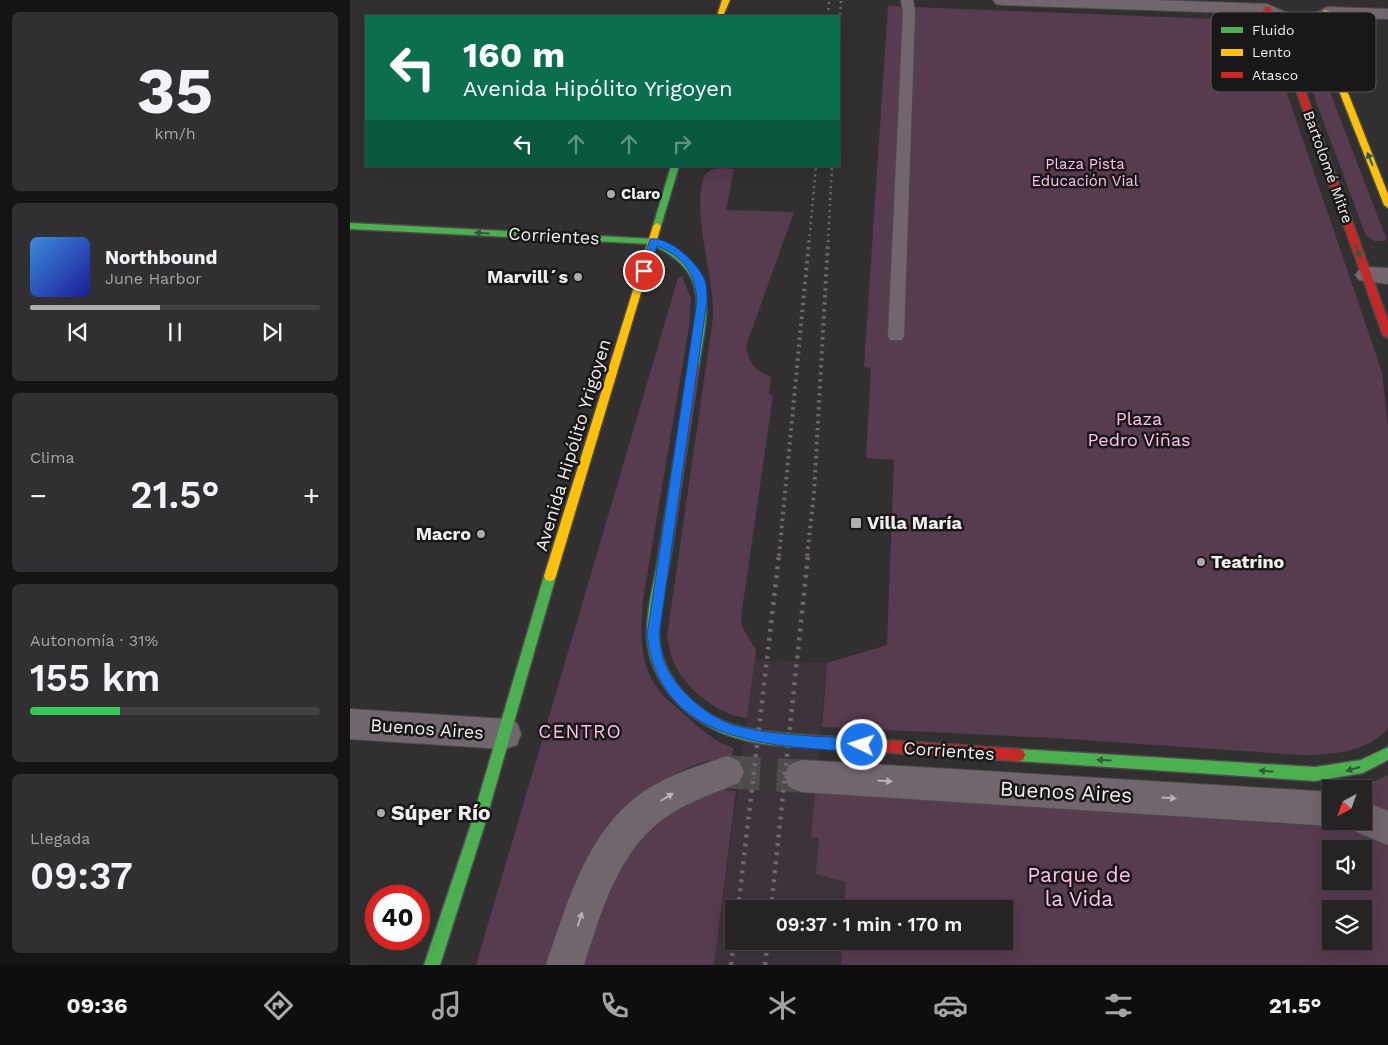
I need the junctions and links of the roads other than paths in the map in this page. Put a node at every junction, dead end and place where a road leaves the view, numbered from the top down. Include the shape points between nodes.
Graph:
1 (726, 0) edge
2 (907, 0) edge
3 (1002, 0) edge
4 (1267, 4) edge
5 (1326, 5) edge
6 (1374, 12) edge
7 (720, 15) edge
8 (1304, 92) edge
9 (1344, 92) edge
10 (675, 167) edge
11 (1388, 204) edge
12 (350, 226) edge
13 (654, 241) junction
14 (1377, 276) edge
15 (1388, 335) edge
16 (896, 336) dead end
17 (350, 724) edge
18 (504, 734) junction
19 (1388, 753) edge
20 (727, 772) tunnel mouth
21 (801, 776) tunnel mouth
22 (1322, 808) edge
23 (1372, 821) edge
24 (1388, 828) edge
25 (432, 965) edge
26 (565, 965) edge

1 - 7 main road
2 - 16 lane
3 - 4 street
5 - 6 street
8 -> 14 main road, Bartolomé Mitre
11 -> 9 main road
10 - 13 main road, Avenida Hipólito Yrigoyen
13 -> 12 main road, Corrientes
13 - 18 main road, Avenida Hipólito Yrigoyen
19 -> 13 main road, Corrientes via 1376,762 1346,771 1315,774 803,741 737,732 699,713 664,676 656,656 653,635 701,320 702,292 689,264 674,249
14 - 15 main road, Bartolomé Mitre
17 - 18 street, Buenos Aires
18 - 25 main road, Avenida Hipólito Yrigoyen
26 -> 20 street via 599,870 616,841 657,803 686,786
21 -> 22 street, Buenos Aires
23 - 24 street

